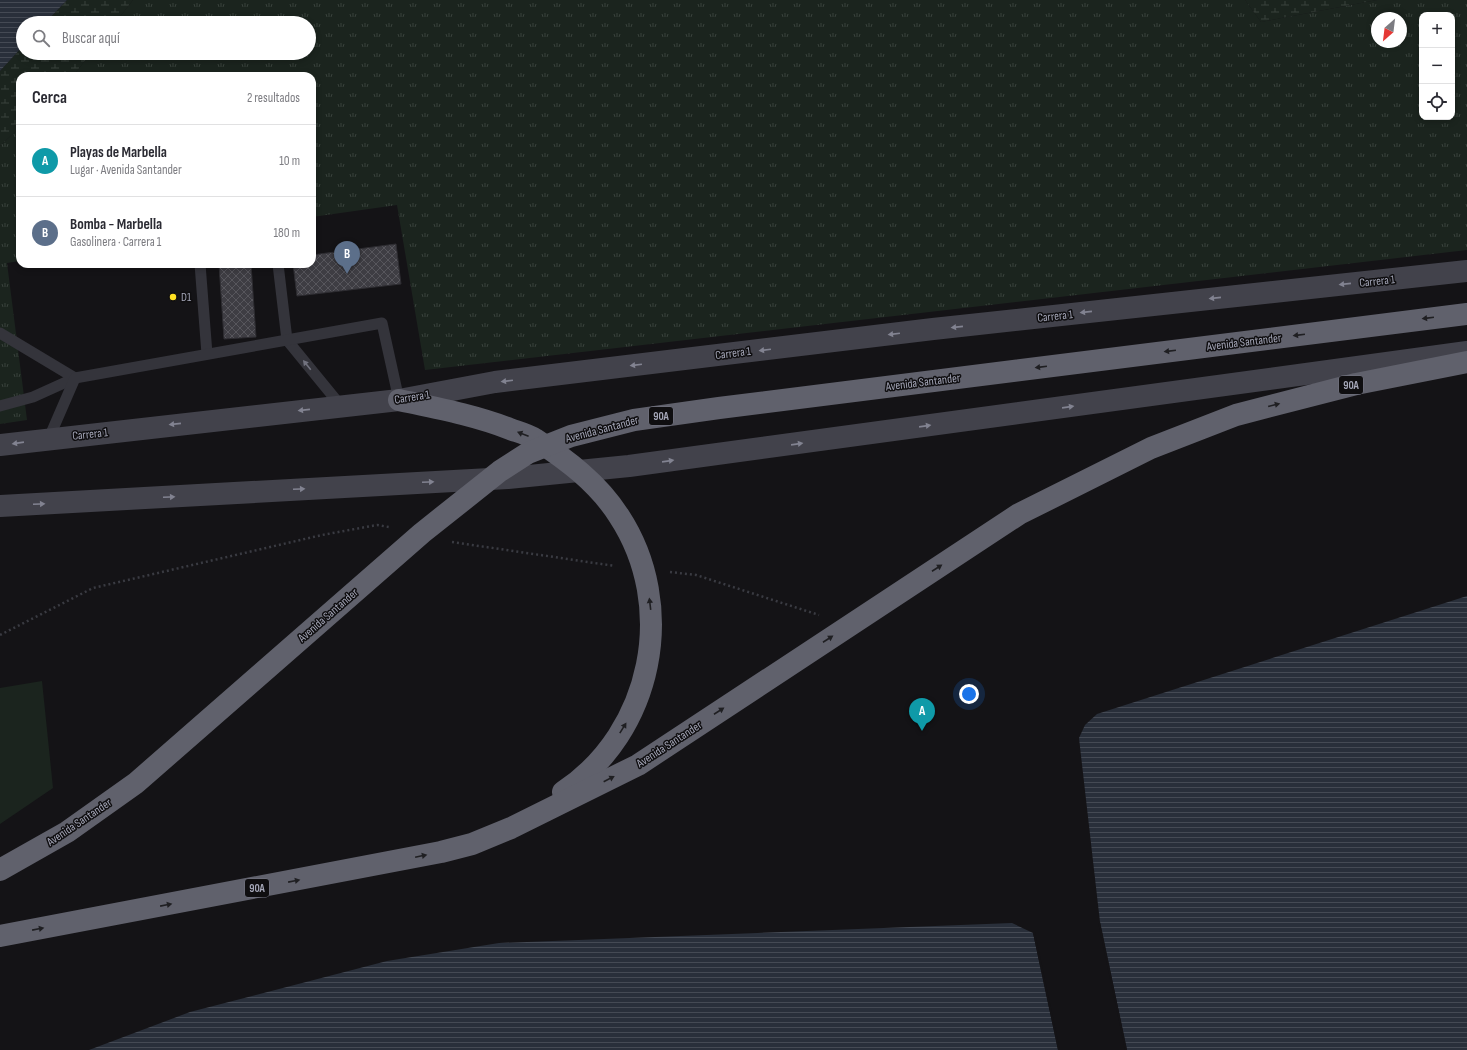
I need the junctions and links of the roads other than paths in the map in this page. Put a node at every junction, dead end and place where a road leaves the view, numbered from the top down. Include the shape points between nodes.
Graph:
1 (200, 268) edge
2 (278, 268) edge
3 (1467, 271) edge
4 (1467, 314) edge
5 (0, 333) edge
6 (287, 340) junction
7 (1467, 352) edge
8 (208, 354) junction
9 (1467, 362) edge
10 (75, 378) junction
11 (399, 400) junction
12 (0, 406) edge
13 (341, 406) junction
14 (49, 438) junction
15 (0, 445) edge
16 (579, 470) junction
17 (0, 506) edge
18 (512, 828) junction
19 (0, 870) edge
20 (0, 936) edge

1 - 8 lane
2 - 6 lane
3 -> 11 main road, Carrera 1 via 925,330 495,382
4 -> 19 highway, Avenida Santander / 90A, bridge via 719,408 634,420 571,436 528,453 500,471 422,533 136,783 67,832
5 - 10 lane
6 - 8 lane
6 - 11 lane via 382,323
13 -> 6 lane
16 -> 7 main road via 629,466
8 - 10 lane
18 -> 9 highway, Avenida Santander / 90A via 638,764 1019,514 1151,448 1236,415 1356,384
10 - 12 lane via 33,397
10 - 14 lane
11 - 13 main road, Carrera 1
16 -> 11 highway via 533,438 485,419
13 -> 14 main road, Carrera 1
14 -> 15 main road, Carrera 1
17 -> 16 main road via 508,478
18 -> 16 highway via 583,776 609,749 626,724 649,660 652,615 644,570 634,542 619,515 601,491
20 -> 18 highway, Avenida Santander / 90A via 400,861 472,844

